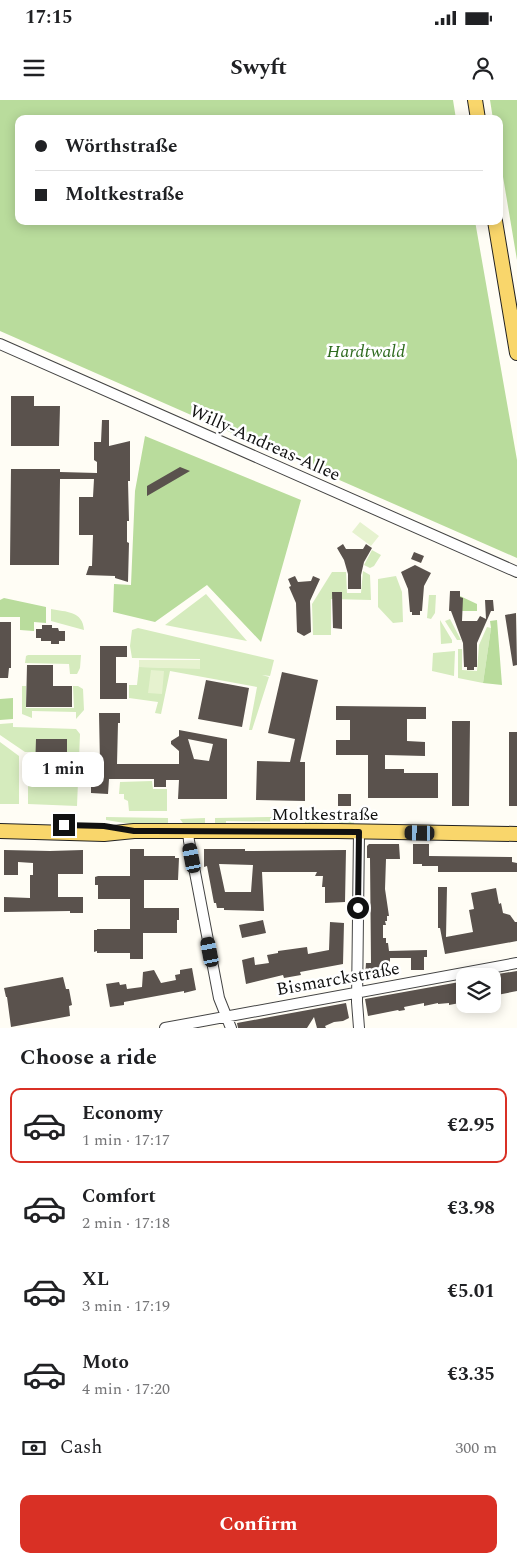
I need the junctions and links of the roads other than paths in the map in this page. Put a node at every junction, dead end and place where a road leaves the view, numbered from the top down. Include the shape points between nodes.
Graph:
1 (475, 100) edge
2 (477, 115) edge
3 (496, 225) edge
4 (0, 344) edge
5 (517, 353) edge
6 (517, 572) edge
7 (0, 829) edge
8 (359, 832) junction
9 (517, 834) edge
10 (188, 836) junction
11 (517, 963) edge
12 (358, 992) junction
13 (226, 1016) junction
14 (165, 1028) edge
15 (231, 1028) edge
16 (359, 1028) edge

1 - 2 main road
3 - 5 main road
4 - 6 street, Willy-Andreas-Allee
7 - 10 main road, Moltkestraße via 17,825 104,826
8 - 9 main road, Moltkestraße
8 - 10 main road, Moltkestraße
8 - 12 street
10 - 13 street via 219,998
11 - 12 street, Bismarckstraße
12 - 13 street, Bismarckstraße
12 - 16 street
13 - 14 street, Bismarckstraße
13 - 15 street

